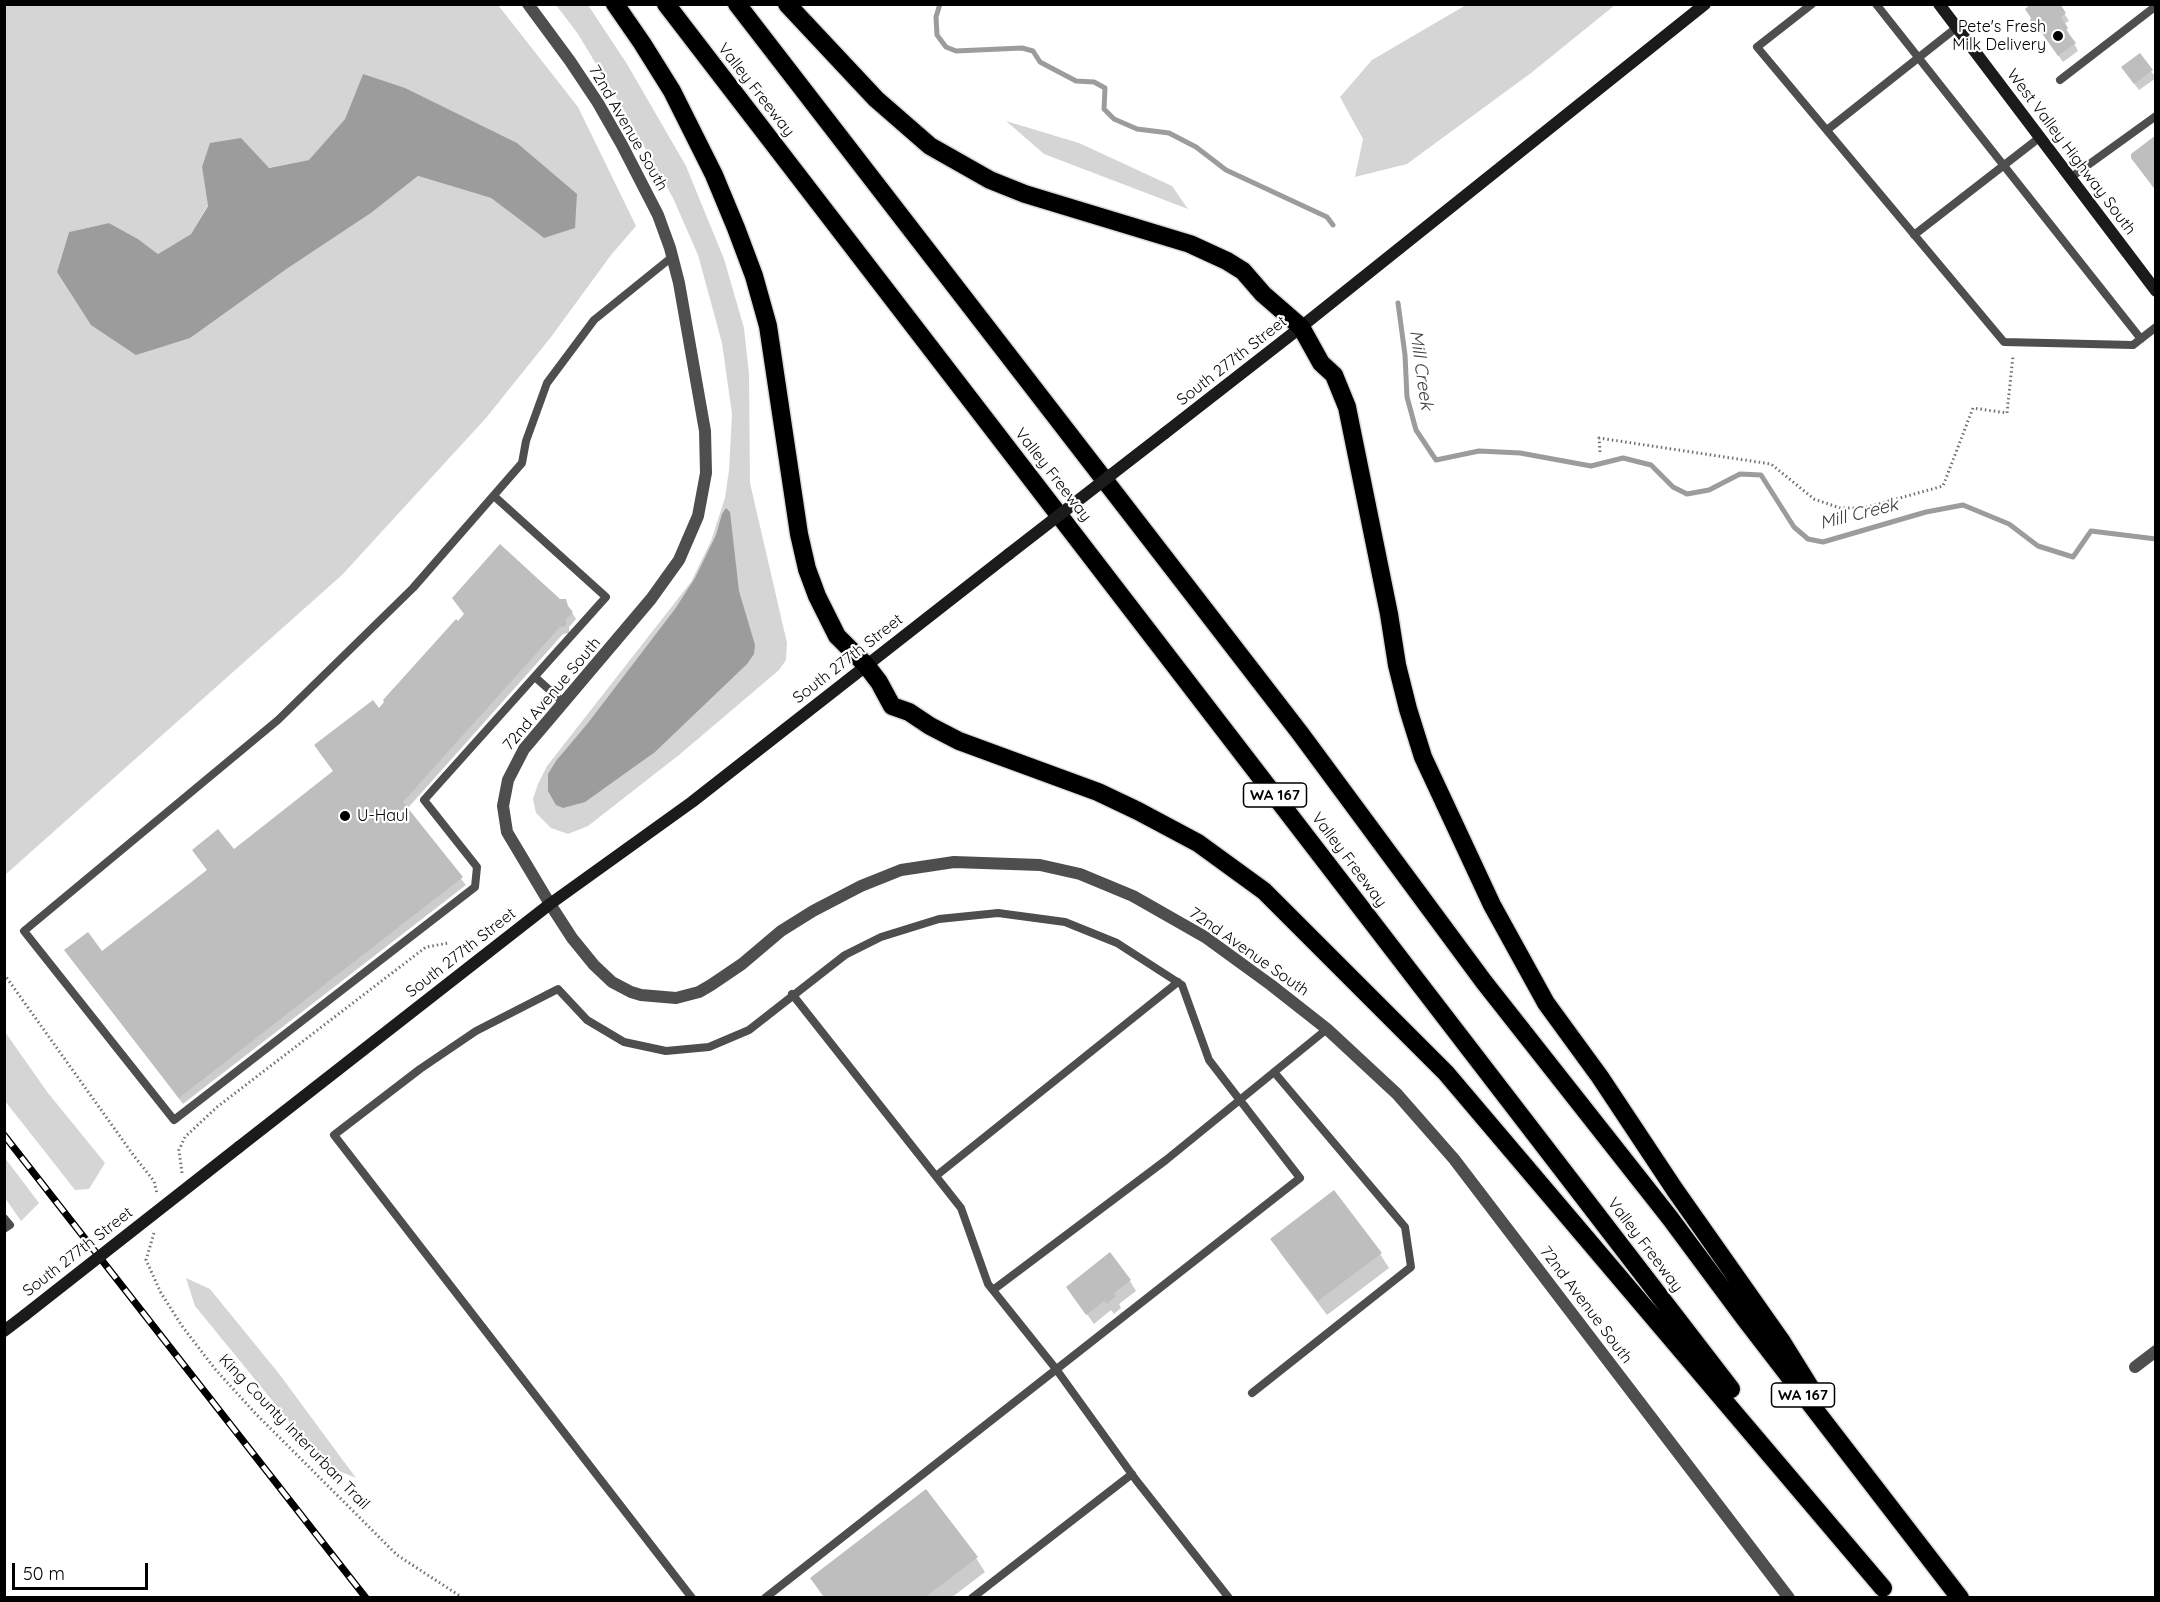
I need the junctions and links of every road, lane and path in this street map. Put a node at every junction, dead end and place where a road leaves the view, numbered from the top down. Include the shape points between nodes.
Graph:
1 (528, 4) edge
2 (615, 4) edge
3 (666, 4) edge
4 (737, 4) edge
5 (788, 4) edge
6 (1705, 4) edge
7 (1812, 4) edge
8 (1876, 4) edge
9 (1939, 4) edge
10 (2156, 6) edge
11 (1956, 28) junction
12 (1918, 58) junction
13 (2060, 80) dead end
14 (2156, 116) edge
15 (1827, 130) junction
16 (2039, 138) junction
17 (2004, 165) junction
18 (2070, 178) junction
19 (1914, 235) junction
20 (672, 257) junction
21 (2156, 291) edge
22 (1301, 327) junction
23 (2156, 327) edge
24 (2141, 339) junction
25 (2015, 342) junction
26 (1600, 452) dead end
27 (494, 496) junction
28 (866, 664) junction
29 (535, 677) junction
30 (564, 703) junction
31 (550, 904) junction
32 (449, 944) dead end
33 (4, 974) edge
34 (1178, 982) junction
35 (792, 994) junction
36 (1327, 1029) junction
37 (1274, 1072) junction
38 (1239, 1100) junction
39 (936, 1176) junction
40 (182, 1183) dead end
41 (157, 1197) dead end
42 (4, 1218) edge
43 (155, 1227) dead end
44 (4, 1229) edge
45 (993, 1290) junction
46 (4, 1331) edge
47 (2156, 1351) edge
48 (2135, 1367) dead end
49 (1056, 1369) junction
50 (1252, 1393) dead end
51 (1862, 1470) junction
52 (1131, 1474) junction
53 (1887, 1593) edge
54 (463, 1598) edge
55 (692, 1598) edge
56 (765, 1598) edge
57 (972, 1598) edge
58 (1229, 1598) edge
59 (1789, 1598) edge
60 (1960, 1598) edge

1 - 20 street, 72nd Avenue South via 570,61 622,145 658,215
2 - 28 highway via 648,52 693,132 754,276 768,326 807,569 837,636
3 - 53 highway, Valley Freeway / WA 167
4 - 51 highway, WA 167
5 - 22 highway via 876,99 930,146 990,180 1025,194 1190,244 1227,261 1243,271
6 - 22 main road, South 277th Street
7 - 15 lane via 1758,47
8 - 12 lane
9 - 11 main road, West Valley Highway South
10 - 13 lane
11 - 12 lane
11 - 16 main road, West Valley Highway South
12 - 15 lane
12 - 17 lane
14 - 18 lane
15 - 19 lane
16 - 17 lane
16 - 18 main road, West Valley Highway South
17 - 19 lane
17 - 24 lane
18 - 21 main road, West Valley Highway South
19 - 25 lane via 2004,342
20 - 27 lane via 594,320 547,383 522,464
20 - 30 street, 72nd Avenue South via 680,283 705,431 706,474 698,516 679,560 665,580
22 - 28 main road, South 277th Street, bridge
22 - 51 highway via 1321,363 1334,375 1347,406 1397,665 1423,757 1492,905 1546,1003 1782,1342
23 - 24 lane
24 - 25 lane via 2133,345
25 - 26 path via 2007,413 1973,408 1943,486 1864,508 1840,508 1814,500 1771,464 1599,438
27 - 29 lane via 606,597
27 - 29 lane via 413,588 278,720 24,931 174,1120 475,887 477,867 424,800
28 - 31 main road, South 277th Street via 692,802
28 - 53 highway via 892,706 959,741 1098,792 1138,811 1198,843 1264,891 1446,1073
29 - 30 lane
30 - 31 street, 72nd Avenue South via 524,749 508,780 503,806 510,840
31 - 36 street, 72nd Avenue South via 572,938 612,982 641,995 676,998 711,985 813,911 901,870 954,862 1040,865 1080,874 1133,896 1205,937
31 - 46 main road, South 277th Street, bridge
32 - 40 path via 426,946 209,1115 185,1137 179,1150
33 - 41 path via 154,1181
34 - 35 lane via 1117,943 1065,922 998,914 939,919 881,937 844,954
34 - 38 lane via 1209,1060
34 - 39 lane
35 - 39 lane
35 - 55 lane via 748,1030 709,1047 666,1051 624,1042 587,1020 558,989 476,1031 334,1135
36 - 37 lane
36 - 59 street, 72nd Avenue South via 1397,1094 1454,1159
37 - 38 lane
37 - 50 lane via 1405,1227 1412,1267
38 - 45 lane
38 - 49 lane via 1300,1178
39 - 45 lane via 961,1208
42 - 44 lane via 10,1225
43 - 54 path, King County Interurban Trail via 146,1260 161,1293 214,1368 397,1554
45 - 49 lane
47 - 48 street
49 - 52 lane
49 - 56 lane
51 - 60 highway, WA 167
52 - 57 lane
52 - 58 lane

